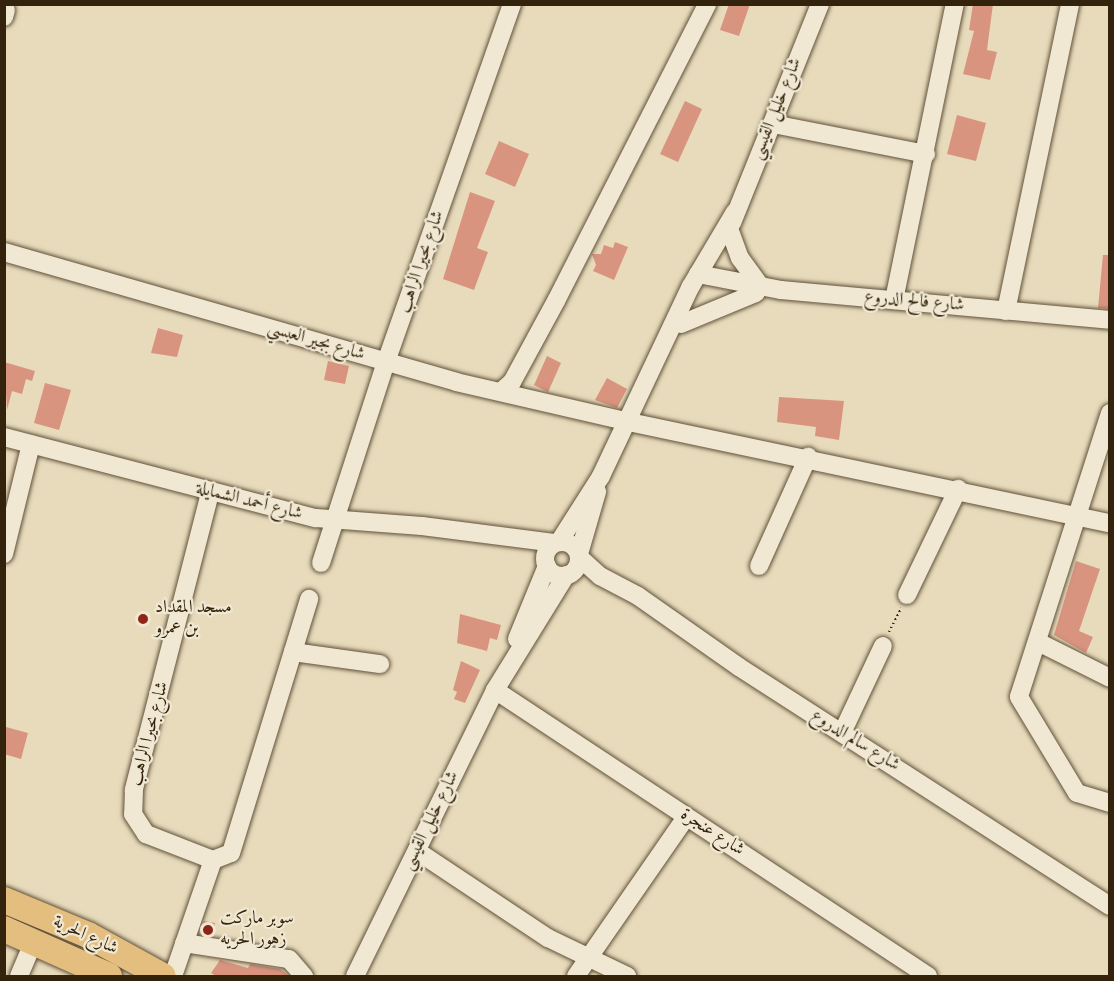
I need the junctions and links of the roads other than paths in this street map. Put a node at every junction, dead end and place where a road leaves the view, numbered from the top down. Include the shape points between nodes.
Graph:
1 (513, 4) edge
2 (707, 4) edge
3 (820, 4) edge
4 (955, 4) edge
5 (1070, 4) edge
6 (773, 124) junction
7 (926, 154) junction
8 (735, 212) junction
9 (730, 231) junction
10 (4, 252) edge
11 (699, 281) junction
12 (757, 288) junction
13 (894, 300) junction
14 (1006, 311) junction
15 (1047, 315) junction
16 (1110, 320) edge
17 (681, 324) junction
18 (1110, 329) edge
19 (669, 338) junction
20 (386, 362) junction
21 (503, 390) junction
22 (1110, 413) edge
23 (629, 422) junction
24 (4, 437) edge
25 (31, 444) junction
26 (808, 458) junction
27 (601, 476) junction
28 (958, 489) junction
29 (210, 493) junction
30 (1078, 515) junction
31 (334, 520) junction
32 (1110, 523) edge
33 (498, 538) junction
34 (556, 542) junction
35 (4, 554) edge
36 (321, 563) dead end
37 (546, 564) junction
38 (574, 565) junction
39 (759, 566) dead end
40 (907, 595) road end
41 (309, 599) dead end
42 (1038, 642) junction
43 (883, 646) road end
44 (293, 652) junction
45 (380, 663) dead end
46 (509, 666) junction
47 (1110, 678) edge
48 (495, 690) junction
49 (842, 733) junction
50 (1110, 803) edge
51 (686, 818) junction
52 (417, 851) junction
53 (213, 860) junction
54 (4, 900) edge
55 (1110, 906) edge
56 (4, 929) edge
57 (34, 941) junction
58 (184, 943) junction
59 (589, 957) junction
60 (19, 976) edge
61 (109, 976) edge
62 (164, 976) edge
63 (172, 976) edge
64 (304, 976) edge
65 (355, 976) edge
66 (576, 976) edge
67 (627, 976) edge
68 (928, 976) edge

1 - 20 street, شارع بحيرا الراهب
2 - 21 street via 557,299 512,382
3 - 6 street, شارع خليل القيسي
4 - 7 street
5 - 14 street
6 - 7 street
6 - 8 street, شارع خليل القيسي
7 - 13 street
8 - 9 street, شارع خليل القيسي
8 - 11 street, شارع خليل القيسي
9 - 11 street, شارع خليل القيسي
9 - 12 street
10 - 20 street, شارع بجير العبسي
11 - 12 street, شارع فالح الدروع
11 - 17 street, شارع خليل القيسي
11 - 19 street, شارع خليل القيسي
12 - 13 street, شارع فالح الدروع
12 - 17 street
13 - 14 street, شارع فالح الدروع
14 - 15 street, شارع فالح الدروع
15 - 16 street, شارع فالح الدروع
15 - 18 street, شارع فالح الدروع
17 - 19 street, شارع خليل القيسي
19 - 23 street, شارع خليل القيسي
20 - 21 street, شارع بجير العبسي
20 - 31 street, شارع بحيرا الراهب
21 - 23 street, شارع بجير العبسي
22 - 30 street
23 - 26 street, شارع بجير العبسي
23 - 27 street, شارع خليل القيسي
24 - 25 street, شارع أحمد الشمايلة
25 - 29 street, شارع أحمد الشمايلة
25 - 35 street
26 - 28 street, شارع بجير العبسي
26 - 39 street
27 - 34 street, شارع خليل القيسي
27 - 38 street, شارع خليل القيسي
28 - 30 street, شارع بجير العبسي
28 - 40 street
29 - 31 street, شارع أحمد الشمايلة
29 - 53 street, شارع بحيرا الراهب via 137,774 133,814 146,834
30 - 32 street, شارع بجير العبسي
30 - 42 street
31 - 33 street, شارع أحمد الشمايلة via 422,526
31 - 36 street, شارع بحيرا الراهب
33 - 34 street, شارع أحمد الشمايلة
33 - 37 street, شارع أحمد الشمايلة
34 - 37 street via 547,551
34 - 38 street via 570,543
37 - 38 street via 553,573
37 - 46 street, شارع خليل القيسي
38 - 46 street, شارع خليل القيسي
38 - 49 street, شارع سالم الدروع via 638,596
41 - 44 street
42 - 47 street
42 - 50 street via 1019,697 1077,793
43 - 49 street
44 - 45 street
44 - 53 street via 236,845 231,853
46 - 48 street, شارع خليل القيسي
48 - 51 street, شارع عنجرة
48 - 52 street, شارع خليل القيسي
49 - 55 street, شارع سالم الدروع
51 - 59 street
51 - 68 street, شارع عنجرة
52 - 59 street via 548,938
52 - 65 street, شارع خليل القيسي
53 - 58 street
54 - 62 highway, شارع الحرية via 88,936
56 - 57 highway, شارع الحرية
57 - 60 street
57 - 61 highway, شارع الحرية
58 - 63 street
58 - 64 street via 289,959
59 - 66 street
59 - 67 street

